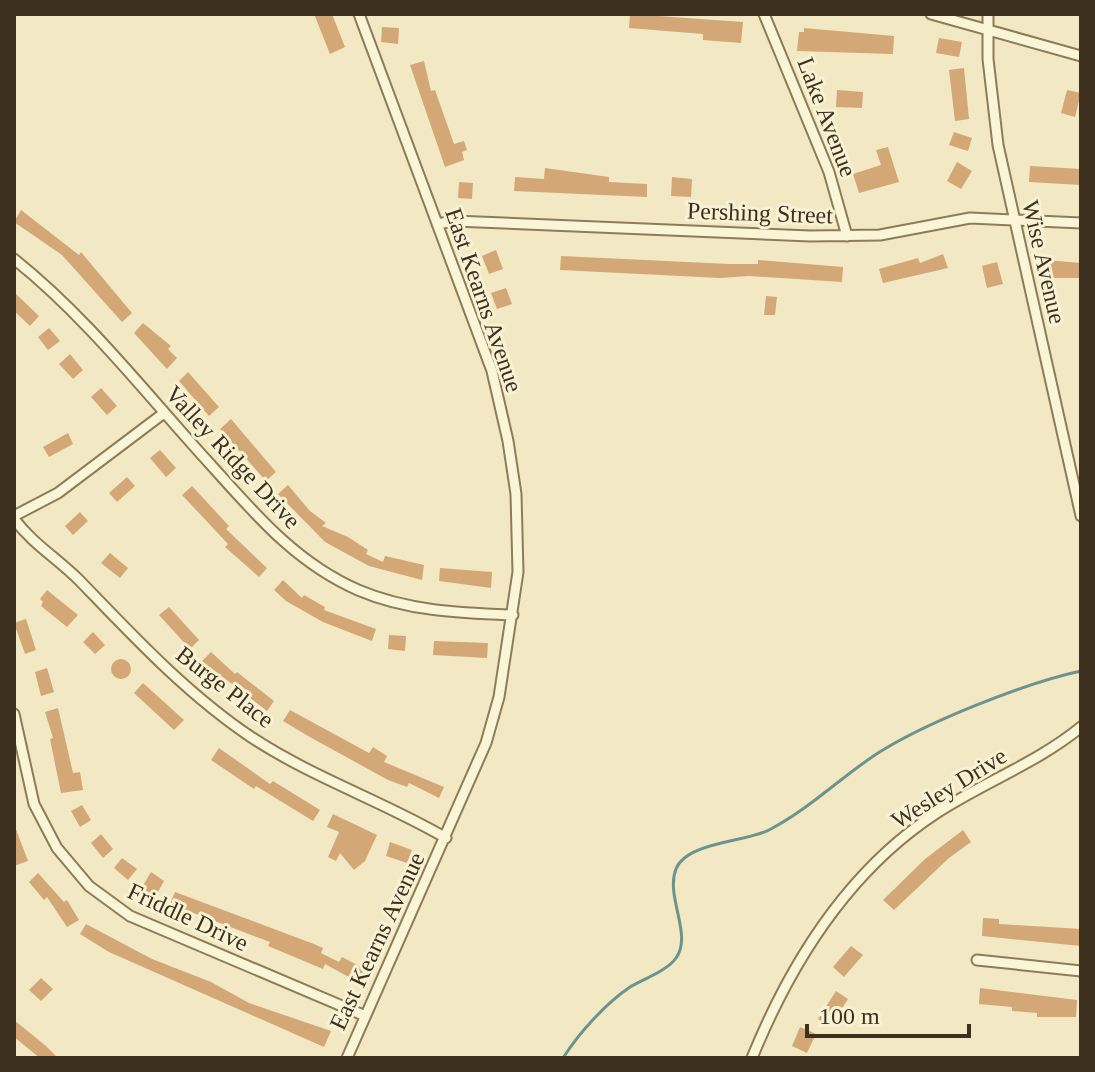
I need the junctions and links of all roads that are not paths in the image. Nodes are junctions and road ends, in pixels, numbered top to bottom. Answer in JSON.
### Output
{"nodes":[{"id":1,"x":359,"y":14,"type":"edge"},
{"id":2,"x":764,"y":14,"type":"edge"},
{"id":3,"x":931,"y":14,"type":"edge"},
{"id":4,"x":988,"y":14,"type":"edge"},
{"id":5,"x":987,"y":29,"type":"junction"},
{"id":6,"x":1081,"y":56,"type":"edge"},
{"id":7,"x":1013,"y":220,"type":"junction"},
{"id":8,"x":1081,"y":223,"type":"edge"},
{"id":9,"x":437,"y":224,"type":"junction"},
{"id":10,"x":847,"y":236,"type":"junction"},
{"id":11,"x":14,"y":259,"type":"edge"},
{"id":12,"x":164,"y":413,"type":"junction"},
{"id":13,"x":1076,"y":470,"type":"edge"},
{"id":14,"x":1081,"y":516,"type":"edge"},
{"id":15,"x":14,"y":518,"type":"edge"},
{"id":16,"x":513,"y":615,"type":"junction"},
{"id":17,"x":14,"y":714,"type":"edge"},
{"id":18,"x":1081,"y":727,"type":"edge"},
{"id":19,"x":446,"y":838,"type":"junction"},
{"id":20,"x":977,"y":960,"type":"dead end"},
{"id":21,"x":1081,"y":971,"type":"edge"},
{"id":22,"x":363,"y":1015,"type":"junction"},
{"id":23,"x":347,"y":1058,"type":"edge"},
{"id":24,"x":752,"y":1058,"type":"edge"}],
"edges":[{"from":1,"to":9,"type":"street","name":"East Kearns Avenue"},
{"from":2,"to":10,"type":"street","name":"Lake Avenue"},
{"from":3,"to":5,"type":"street"},
{"from":4,"to":5,"type":"street","name":"Wise Avenue"},
{"from":5,"to":6,"type":"street"},
{"from":5,"to":7,"type":"street","name":"Wise Avenue"},
{"from":7,"to":8,"type":"street","name":"Pershing Street"},
{"from":7,"to":10,"type":"street","name":"Pershing Street"},
{"from":7,"to":13,"type":"street","name":"Wise Avenue"},
{"from":9,"to":10,"type":"street","name":"Pershing Street"},
{"from":9,"to":16,"type":"street","name":"East Kearns Avenue"},
{"from":11,"to":12,"type":"street","name":"Valley Ridge Drive"},
{"from":12,"to":15,"type":"street"},
{"from":12,"to":16,"type":"street","name":"Valley Ridge Drive"},
{"from":13,"to":14,"type":"street","name":"Wise Avenue"},
{"from":15,"to":19,"type":"street","name":"Burge Place"},
{"from":16,"to":19,"type":"street","name":"East Kearns Avenue"},
{"from":17,"to":22,"type":"street","name":"Friddle Drive"},
{"from":18,"to":24,"type":"street","name":"Wesley Drive"},
{"from":19,"to":22,"type":"street","name":"East Kearns Avenue"},
{"from":20,"to":21,"type":"street"},
{"from":22,"to":23,"type":"street","name":"East Kearns Avenue"}]}
